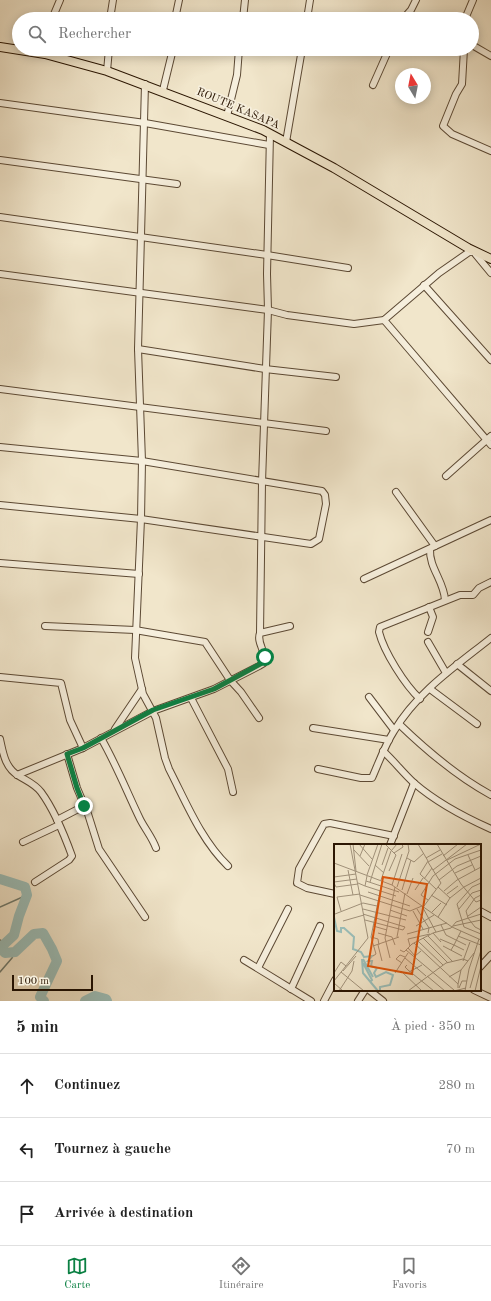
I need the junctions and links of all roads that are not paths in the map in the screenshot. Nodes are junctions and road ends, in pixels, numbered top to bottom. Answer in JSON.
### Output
{"nodes":[{"id":1,"x":60,"y":0,"type":"edge"},
{"id":2,"x":113,"y":0,"type":"edge"},
{"id":3,"x":179,"y":0,"type":"edge"},
{"id":4,"x":245,"y":0,"type":"edge"},
{"id":5,"x":310,"y":0,"type":"edge"},
{"id":6,"x":416,"y":0,"type":"edge"},
{"id":7,"x":473,"y":0,"type":"edge"},
{"id":8,"x":55,"y":12,"type":"edge"},
{"id":9,"x":111,"y":12,"type":"edge"},
{"id":10,"x":176,"y":12,"type":"edge"},
{"id":11,"x":244,"y":12,"type":"edge"},
{"id":12,"x":308,"y":12,"type":"edge"},
{"id":13,"x":409,"y":12,"type":"edge"},
{"id":14,"x":468,"y":12,"type":"edge"},
{"id":15,"x":0,"y":47,"type":"edge"},
{"id":16,"x":12,"y":48,"type":"edge"},
{"id":17,"x":479,"y":49,"type":"edge"},
{"id":18,"x":58,"y":56,"type":"edge"},
{"id":19,"x":108,"y":56,"type":"edge"},
{"id":20,"x":171,"y":56,"type":"edge"},
{"id":21,"x":239,"y":56,"type":"edge"},
{"id":22,"x":301,"y":56,"type":"edge"},
{"id":23,"x":386,"y":56,"type":"edge"},
{"id":24,"x":464,"y":56,"type":"edge"},
{"id":25,"x":491,"y":56,"type":"edge"},
{"id":26,"x":107,"y":71,"type":"junction"},
{"id":27,"x":144,"y":84,"type":"junction"},
{"id":28,"x":373,"y":85,"type":"dead end"},
{"id":29,"x":163,"y":90,"type":"junction"},
{"id":30,"x":0,"y":103,"type":"edge"},
{"id":31,"x":227,"y":116,"type":"junction"},
{"id":32,"x":145,"y":123,"type":"junction"},
{"id":33,"x":270,"y":134,"type":"junction"},
{"id":34,"x":286,"y":142,"type":"junction"},
{"id":35,"x":269,"y":145,"type":"junction"},
{"id":36,"x":491,"y":151,"type":"edge"},
{"id":37,"x":0,"y":160,"type":"edge"},
{"id":38,"x":143,"y":180,"type":"junction"},
{"id":39,"x":177,"y":184,"type":"dead end"},
{"id":40,"x":0,"y":217,"type":"edge"},
{"id":41,"x":140,"y":237,"type":"junction"},
{"id":42,"x":472,"y":250,"type":"junction"},
{"id":43,"x":267,"y":254,"type":"junction"},
{"id":44,"x":490,"y":257,"type":"edge"},
{"id":45,"x":348,"y":268,"type":"dead end"},
{"id":46,"x":491,"y":273,"type":"edge"},
{"id":47,"x":0,"y":274,"type":"edge"},
{"id":48,"x":424,"y":285,"type":"junction"},
{"id":49,"x":140,"y":294,"type":"junction"},
{"id":50,"x":268,"y":310,"type":"junction"},
{"id":51,"x":384,"y":320,"type":"junction"},
{"id":52,"x":138,"y":349,"type":"junction"},
{"id":53,"x":491,"y":360,"type":"edge"},
{"id":54,"x":265,"y":369,"type":"junction"},
{"id":55,"x":336,"y":377,"type":"dead end"},
{"id":56,"x":0,"y":389,"type":"edge"},
{"id":57,"x":140,"y":406,"type":"junction"},
{"id":58,"x":264,"y":423,"type":"junction"},
{"id":59,"x":326,"y":431,"type":"dead end"},
{"id":60,"x":490,"y":440,"type":"edge"},
{"id":61,"x":0,"y":447,"type":"edge"},
{"id":62,"x":142,"y":461,"type":"junction"},
{"id":63,"x":446,"y":476,"type":"dead end"},
{"id":64,"x":262,"y":482,"type":"junction"},
{"id":65,"x":396,"y":492,"type":"dead end"},
{"id":66,"x":0,"y":505,"type":"edge"},
{"id":67,"x":141,"y":519,"type":"junction"},
{"id":68,"x":491,"y":520,"type":"edge"},
{"id":69,"x":261,"y":536,"type":"junction"},
{"id":70,"x":433,"y":547,"type":"junction"},
{"id":71,"x":0,"y":563,"type":"edge"},
{"id":72,"x":139,"y":574,"type":"junction"},
{"id":73,"x":364,"y":580,"type":"dead end"},
{"id":74,"x":491,"y":582,"type":"edge"},
{"id":75,"x":445,"y":600,"type":"junction"},
{"id":76,"x":429,"y":607,"type":"junction"},
{"id":77,"x":45,"y":626,"type":"dead end"},
{"id":78,"x":290,"y":626,"type":"dead end"},
{"id":79,"x":135,"y":630,"type":"junction"},
{"id":80,"x":260,"y":632,"type":"junction"},
{"id":81,"x":428,"y":632,"type":"dead end"},
{"id":82,"x":491,"y":638,"type":"edge"},
{"id":83,"x":428,"y":642,"type":"dead end"},
{"id":84,"x":457,"y":664,"type":"junction"},
{"id":85,"x":446,"y":673,"type":"junction"},
{"id":86,"x":0,"y":677,"type":"edge"},
{"id":87,"x":230,"y":680,"type":"junction"},
{"id":88,"x":142,"y":689,"type":"junction"},
{"id":89,"x":430,"y":689,"type":"junction"},
{"id":90,"x":491,"y":691,"type":"edge"},
{"id":91,"x":369,"y":697,"type":"dead end"},
{"id":92,"x":191,"y":698,"type":"junction"},
{"id":93,"x":420,"y":699,"type":"junction"},
{"id":94,"x":153,"y":710,"type":"junction"},
{"id":95,"x":260,"y":718,"type":"dead end"},
{"id":96,"x":399,"y":724,"type":"junction"},
{"id":97,"x":477,"y":724,"type":"dead end"},
{"id":98,"x":313,"y":728,"type":"dead end"},
{"id":99,"x":394,"y":730,"type":"junction"},
{"id":100,"x":114,"y":731,"type":"junction"},
{"id":101,"x":101,"y":738,"type":"junction"},
{"id":102,"x":0,"y":739,"type":"edge"},
{"id":103,"x":389,"y":740,"type":"junction"},
{"id":104,"x":83,"y":748,"type":"junction"},
{"id":105,"x":383,"y":751,"type":"junction"},
{"id":106,"x":67,"y":754,"type":"junction"},
{"id":107,"x":0,"y":765,"type":"edge"},
{"id":108,"x":8,"y":766,"type":"junction"},
{"id":109,"x":318,"y":769,"type":"dead end"},
{"id":110,"x":17,"y":775,"type":"junction"},
{"id":111,"x":414,"y":783,"type":"junction"},
{"id":112,"x":233,"y":792,"type":"dead end"},
{"id":113,"x":491,"y":795,"type":"edge"},
{"id":114,"x":84,"y":806,"type":"junction"},
{"id":115,"x":58,"y":822,"type":"junction"},
{"id":116,"x":491,"y":829,"type":"edge"},
{"id":117,"x":394,"y":836,"type":"junction"},
{"id":118,"x":23,"y":842,"type":"dead end"},
{"id":119,"x":390,"y":844,"type":"edge"},
{"id":120,"x":156,"y":848,"type":"dead end"},
{"id":121,"x":228,"y":866,"type":"dead end"},
{"id":122,"x":35,"y":882,"type":"dead end"},
{"id":123,"x":334,"y":894,"type":"edge"},
{"id":124,"x":288,"y":909,"type":"dead end"},
{"id":125,"x":481,"y":912,"type":"edge"},
{"id":126,"x":145,"y":917,"type":"dead end"},
{"id":127,"x":491,"y":917,"type":"edge"},
{"id":128,"x":320,"y":926,"type":"dead end"},
{"id":129,"x":491,"y":955,"type":"edge"},
{"id":130,"x":244,"y":960,"type":"dead end"},
{"id":131,"x":481,"y":967,"type":"edge"},
{"id":132,"x":258,"y":968,"type":"junction"},
{"id":133,"x":334,"y":982,"type":"edge"},
{"id":134,"x":291,"y":989,"type":"junction"},
{"id":135,"x":364,"y":991,"type":"edge"},
{"id":136,"x":370,"y":991,"type":"edge"},
{"id":137,"x":476,"y":991,"type":"edge"},
{"id":138,"x":491,"y":998,"type":"edge"},
{"id":139,"x":311,"y":1001,"type":"edge"},
{"id":140,"x":324,"y":1001,"type":"edge"},
{"id":141,"x":358,"y":1001,"type":"edge"},
{"id":142,"x":383,"y":1001,"type":"edge"}],
"edges":[{"from":1,"to":8,"type":"street"},
{"from":2,"to":9,"type":"street"},
{"from":3,"to":10,"type":"street"},
{"from":4,"to":11,"type":"street"},
{"from":5,"to":12,"type":"street"},
{"from":6,"to":13,"type":"street"},
{"from":7,"to":14,"type":"street"},
{"from":15,"to":16,"type":"main road","name":"ROUTE KASAPA"},
{"from":17,"to":25,"type":"street"},
{"from":18,"to":26,"type":"main road","name":"ROUTE KASAPA"},
{"from":19,"to":26,"type":"street"},
{"from":20,"to":29,"type":"street"},
{"from":21,"to":31,"type":"street"},
{"from":22,"to":34,"type":"street"},
{"from":23,"to":28,"type":"street"},
{"from":24,"to":36,"type":"street"},
{"from":26,"to":27,"type":"main road","name":"ROUTE KASAPA"},
{"from":27,"to":29,"type":"main road","name":"ROUTE KASAPA"},
{"from":27,"to":32,"type":"street"},
{"from":29,"to":31,"type":"main road","name":"ROUTE KASAPA"},
{"from":30,"to":32,"type":"street"},
{"from":31,"to":33,"type":"main road","name":"ROUTE KASAPA"},
{"from":32,"to":35,"type":"street"},
{"from":32,"to":38,"type":"street"},
{"from":33,"to":34,"type":"main road","name":"ROUTE KASAPA"},
{"from":33,"to":35,"type":"street"},
{"from":34,"to":42,"type":"main road","name":"ROUTE KASAPA"},
{"from":35,"to":43,"type":"street"},
{"from":37,"to":38,"type":"street"},
{"from":38,"to":39,"type":"street"},
{"from":38,"to":41,"type":"street"},
{"from":40,"to":41,"type":"street"},
{"from":41,"to":43,"type":"street"},
{"from":41,"to":49,"type":"street"},
{"from":42,"to":44,"type":"main road","name":"ROUTE KASAPA"},
{"from":42,"to":46,"type":"street"},
{"from":42,"to":48,"type":"street"},
{"from":43,"to":45,"type":"street"},
{"from":43,"to":50,"type":"street"},
{"from":47,"to":49,"type":"street"},
{"from":48,"to":51,"type":"street"},
{"from":48,"to":53,"type":"street"},
{"from":49,"to":50,"type":"street"},
{"from":49,"to":52,"type":"street"},
{"from":50,"to":51,"type":"street"},
{"from":50,"to":54,"type":"street"},
{"from":51,"to":60,"type":"street"},
{"from":52,"to":54,"type":"street"},
{"from":52,"to":57,"type":"street"},
{"from":54,"to":55,"type":"street"},
{"from":54,"to":58,"type":"street"},
{"from":56,"to":57,"type":"street"},
{"from":57,"to":58,"type":"street"},
{"from":57,"to":62,"type":"street"},
{"from":58,"to":59,"type":"street"},
{"from":58,"to":64,"type":"street"},
{"from":60,"to":63,"type":"street"},
{"from":61,"to":62,"type":"street"},
{"from":62,"to":64,"type":"street"},
{"from":62,"to":67,"type":"street"},
{"from":64,"to":69,"type":"street"},
{"from":64,"to":69,"type":"street"},
{"from":65,"to":70,"type":"street"},
{"from":66,"to":67,"type":"street"},
{"from":67,"to":69,"type":"street"},
{"from":67,"to":72,"type":"street"},
{"from":68,"to":70,"type":"street"},
{"from":69,"to":80,"type":"street"},
{"from":70,"to":73,"type":"street"},
{"from":70,"to":75,"type":"street"},
{"from":71,"to":72,"type":"street"},
{"from":72,"to":79,"type":"street"},
{"from":74,"to":75,"type":"street"},
{"from":75,"to":76,"type":"street"},
{"from":76,"to":81,"type":"street"},
{"from":76,"to":93,"type":"street"},
{"from":77,"to":79,"type":"street"},
{"from":78,"to":80,"type":"street"},
{"from":79,"to":87,"type":"street"},
{"from":79,"to":88,"type":"street"},
{"from":80,"to":87,"type":"street"},
{"from":82,"to":84,"type":"street"},
{"from":83,"to":85,"type":"street"},
{"from":84,"to":85,"type":"street"},
{"from":84,"to":90,"type":"street"},
{"from":85,"to":89,"type":"street"},
{"from":86,"to":104,"type":"street"},
{"from":87,"to":92,"type":"street"},
{"from":87,"to":95,"type":"street"},
{"from":88,"to":94,"type":"street"},
{"from":88,"to":100,"type":"street"},
{"from":89,"to":93,"type":"street"},
{"from":89,"to":97,"type":"street"},
{"from":91,"to":99,"type":"street"},
{"from":92,"to":94,"type":"street"},
{"from":92,"to":112,"type":"street"},
{"from":93,"to":96,"type":"street"},
{"from":94,"to":100,"type":"street"},
{"from":94,"to":121,"type":"street"},
{"from":96,"to":99,"type":"street"},
{"from":96,"to":113,"type":"street"},
{"from":98,"to":103,"type":"street"},
{"from":99,"to":103,"type":"street"},
{"from":100,"to":101,"type":"street"},
{"from":101,"to":104,"type":"street"},
{"from":101,"to":120,"type":"street"},
{"from":102,"to":108,"type":"street"},
{"from":103,"to":105,"type":"street"},
{"from":104,"to":106,"type":"street"},
{"from":105,"to":109,"type":"street"},
{"from":105,"to":111,"type":"street"},
{"from":106,"to":110,"type":"street"},
{"from":106,"to":114,"type":"street"},
{"from":107,"to":108,"type":"street"},
{"from":108,"to":110,"type":"street"},
{"from":110,"to":115,"type":"street"},
{"from":111,"to":116,"type":"street"},
{"from":111,"to":117,"type":"street"},
{"from":114,"to":115,"type":"street"},
{"from":114,"to":126,"type":"street"},
{"from":115,"to":118,"type":"street"},
{"from":115,"to":122,"type":"street"},
{"from":117,"to":119,"type":"street"},
{"from":117,"to":123,"type":"street"},
{"from":124,"to":132,"type":"street"},
{"from":125,"to":127,"type":"street"},
{"from":128,"to":134,"type":"street"},
{"from":129,"to":131,"type":"street"},
{"from":130,"to":132,"type":"street"},
{"from":132,"to":134,"type":"street"},
{"from":133,"to":140,"type":"street"},
{"from":134,"to":139,"type":"street"},
{"from":135,"to":141,"type":"street"},
{"from":136,"to":142,"type":"street"},
{"from":137,"to":138,"type":"street"}]}
